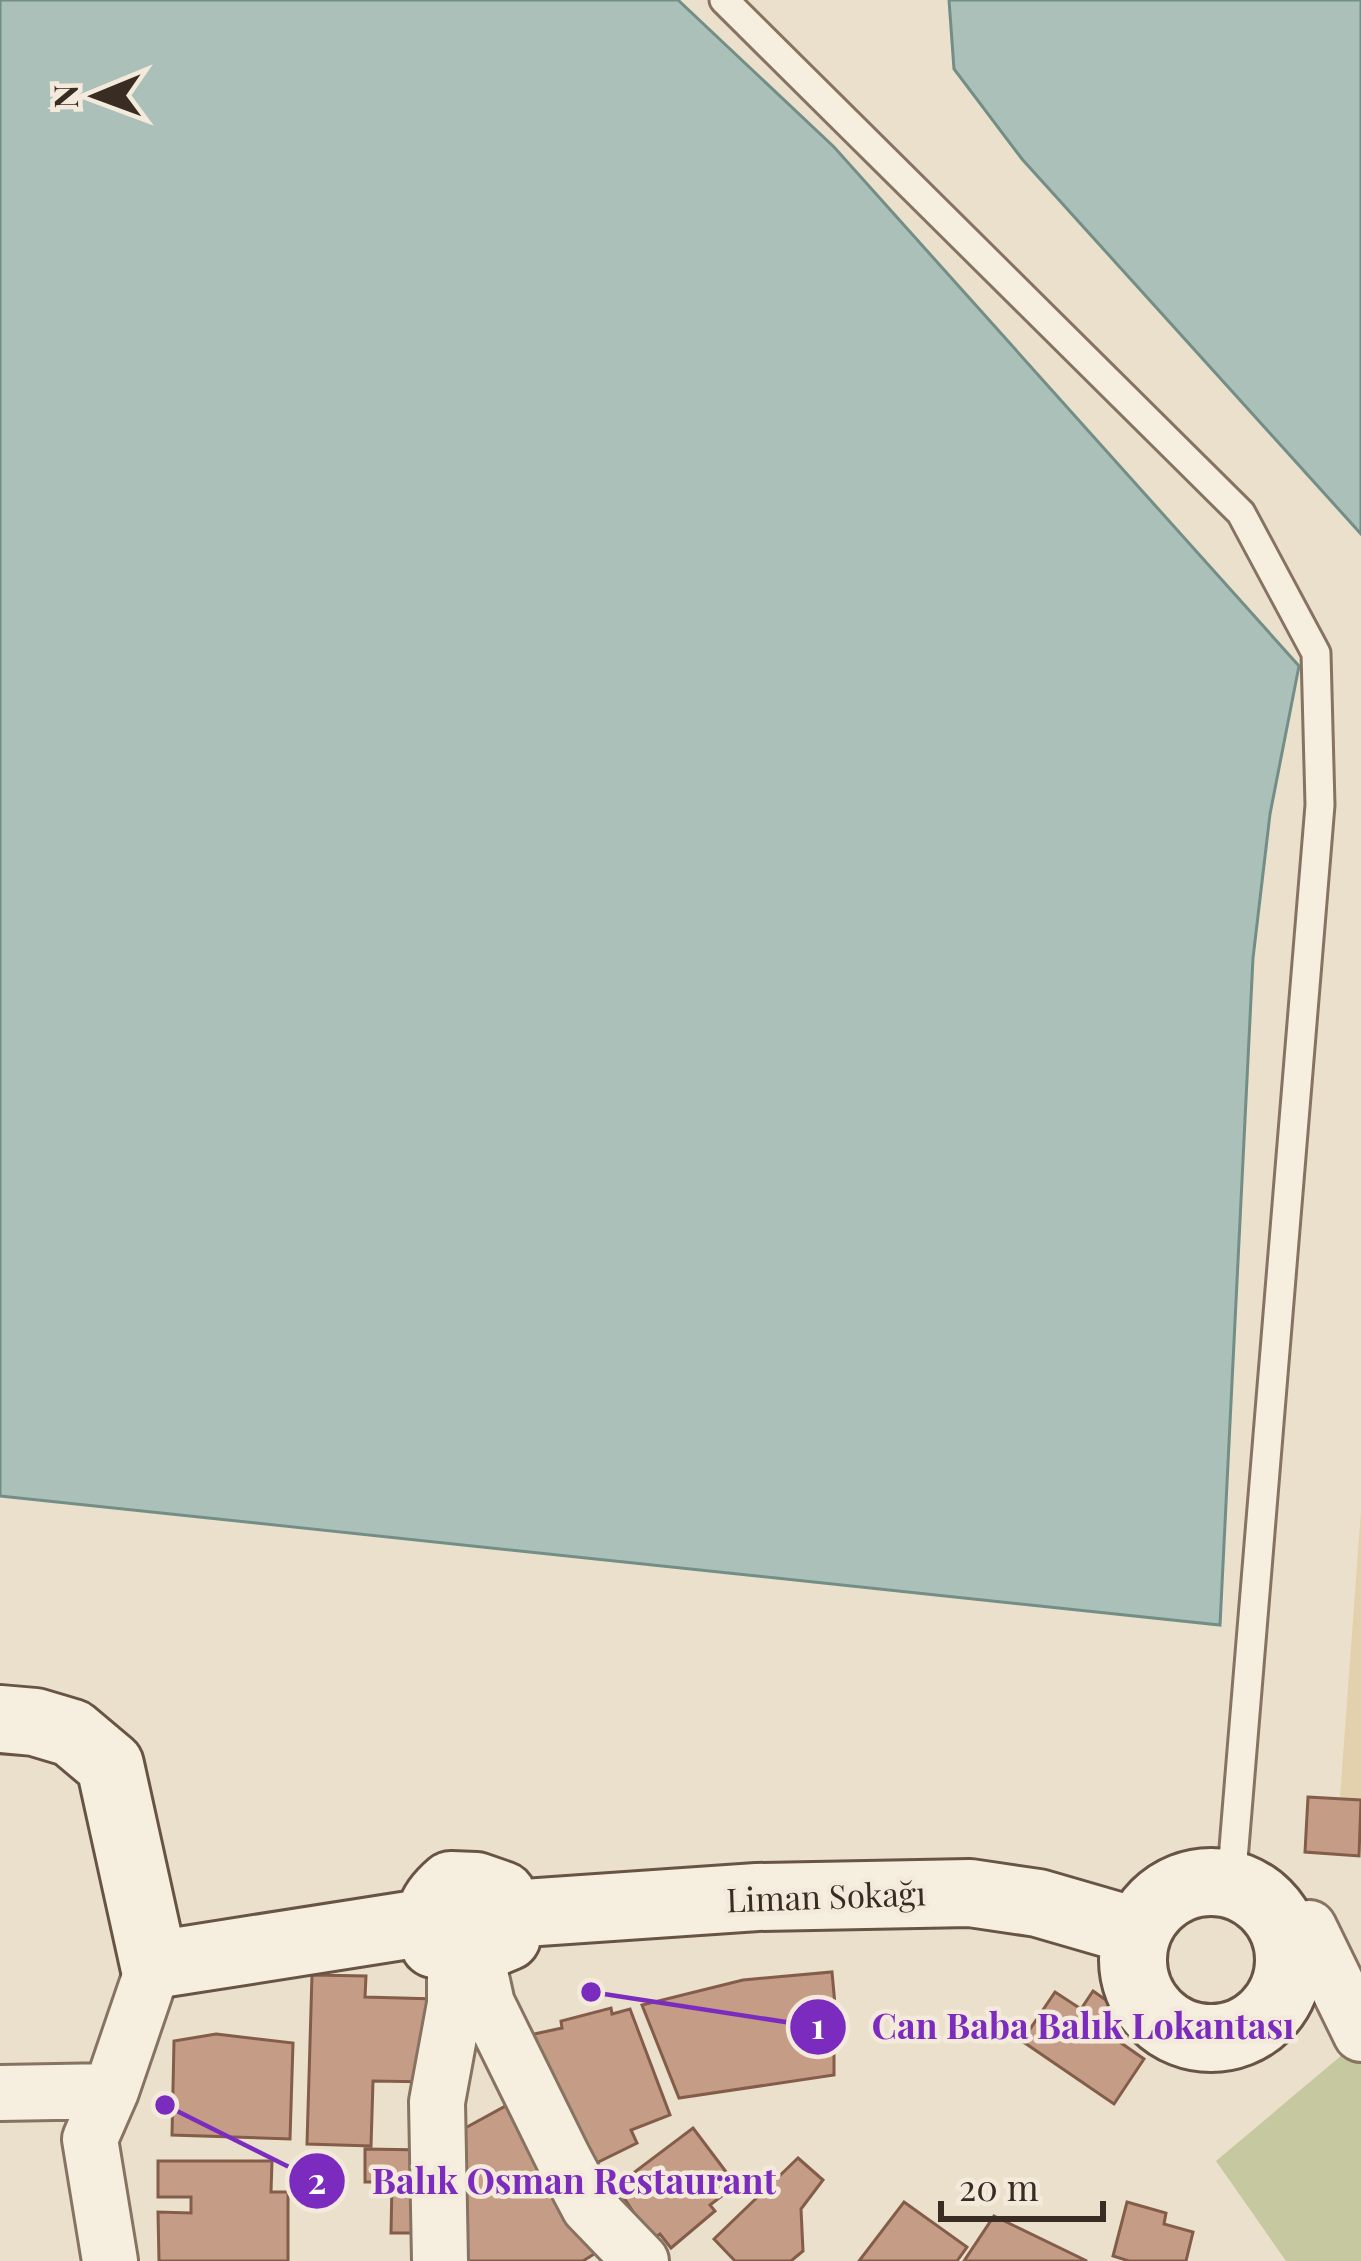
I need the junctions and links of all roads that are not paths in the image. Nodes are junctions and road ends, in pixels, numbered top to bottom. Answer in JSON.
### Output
{"nodes":[{"id":1,"x":724,"y":0,"type":"edge"},
{"id":2,"x":0,"y":1720,"type":"edge"},
{"id":3,"x":1232,"y":1884,"type":"junction"},
{"id":4,"x":1138,"y":1932,"type":"junction"},
{"id":5,"x":467,"y":1934,"type":"junction"},
{"id":6,"x":1284,"y":1935,"type":"junction"},
{"id":7,"x":154,"y":1965,"type":"junction"},
{"id":8,"x":1361,"y":2034,"type":"edge"},
{"id":9,"x":111,"y":2091,"type":"junction"},
{"id":10,"x":0,"y":2093,"type":"edge"},
{"id":11,"x":110,"y":2261,"type":"edge"},
{"id":12,"x":440,"y":2261,"type":"edge"},
{"id":13,"x":641,"y":2261,"type":"edge"}],
"edges":[{"from":1,"to":3,"type":"lane"},
{"from":2,"to":7,"type":"street"},
{"from":3,"to":4,"type":"street"},
{"from":3,"to":6,"type":"street"},
{"from":4,"to":5,"type":"street","name":"Liman Sokağı"},
{"from":4,"to":6,"type":"street"},
{"from":5,"to":7,"type":"street","name":"Liman Sokağı"},
{"from":5,"to":12,"type":"street"},
{"from":5,"to":13,"type":"street"},
{"from":6,"to":8,"type":"street"},
{"from":7,"to":9,"type":"street"},
{"from":9,"to":10,"type":"street"},
{"from":9,"to":11,"type":"street"}]}
